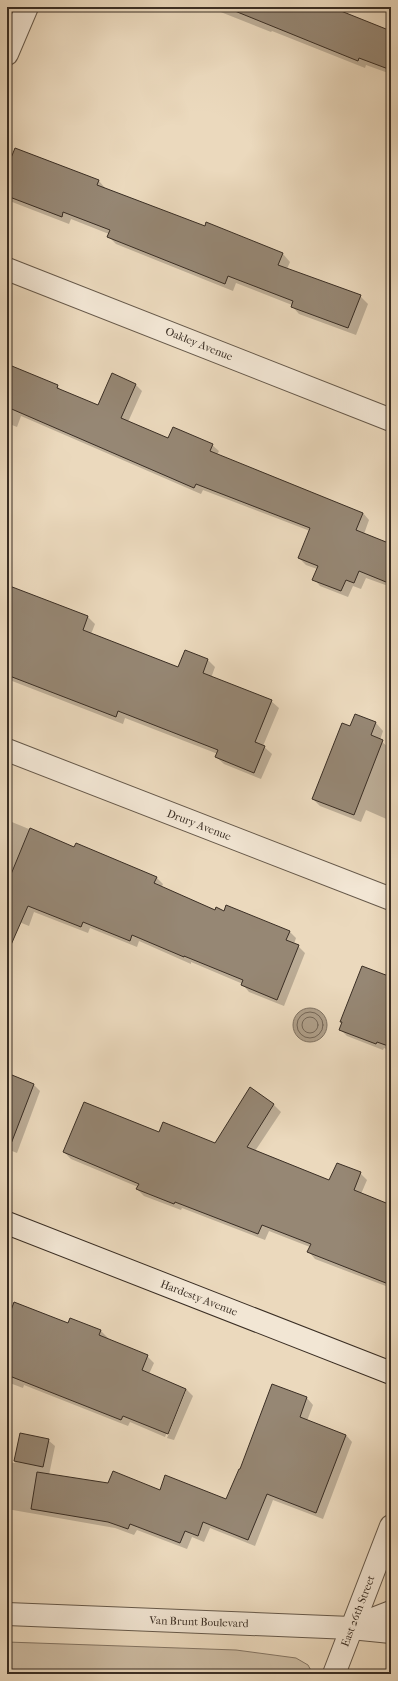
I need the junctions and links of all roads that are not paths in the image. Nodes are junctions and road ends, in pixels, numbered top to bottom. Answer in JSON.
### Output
{"nodes":[{"id":1,"x":27,"y":7,"type":"edge"},
{"id":2,"x":7,"y":54,"type":"edge"},
{"id":3,"x":7,"y":269,"type":"edge"},
{"id":4,"x":391,"y":420,"type":"edge"},
{"id":5,"x":7,"y":750,"type":"edge"},
{"id":6,"x":391,"y":899,"type":"edge"},
{"id":7,"x":7,"y":1223,"type":"edge"},
{"id":8,"x":391,"y":1373,"type":"edge"},
{"id":9,"x":391,"y":1526,"type":"edge"},
{"id":10,"x":391,"y":1612,"type":"edge"},
{"id":11,"x":7,"y":1614,"type":"edge"},
{"id":12,"x":352,"y":1628,"type":"junction"},
{"id":13,"x":391,"y":1632,"type":"edge"},
{"id":14,"x":334,"y":1674,"type":"edge"}],
"edges":[{"from":1,"to":2,"type":"street"},
{"from":3,"to":4,"type":"street","name":"Oakley Avenue"},
{"from":5,"to":6,"type":"street","name":"Drury Avenue"},
{"from":7,"to":8,"type":"street","name":"Hardesty Avenue"},
{"from":9,"to":12,"type":"street","name":"East 26th Street"},
{"from":10,"to":12,"type":"street"},
{"from":11,"to":12,"type":"street","name":"Van Brunt Boulevard"},
{"from":12,"to":13,"type":"street","name":"Van Brunt Boulevard"},
{"from":12,"to":14,"type":"street","name":"East 26th Street"}]}
